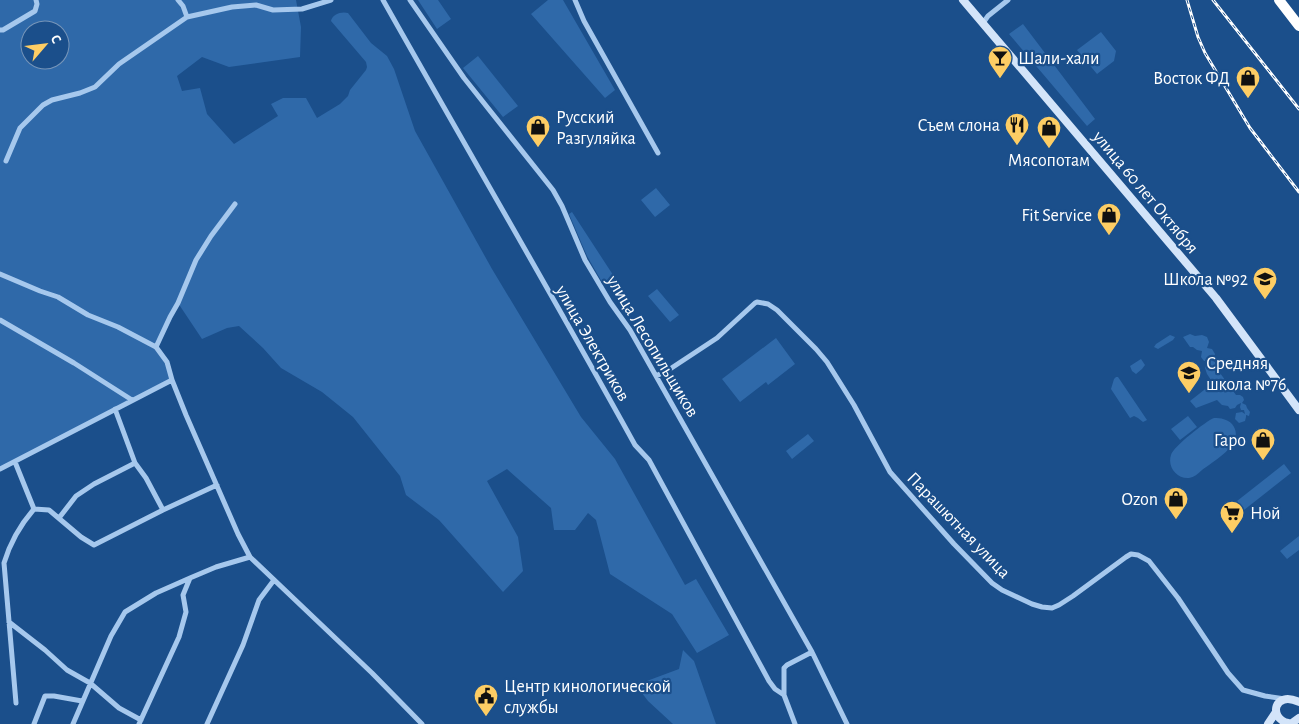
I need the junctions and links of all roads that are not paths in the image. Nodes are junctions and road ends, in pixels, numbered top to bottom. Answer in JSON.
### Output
{"nodes":[{"id":1,"x":36,"y":0,"type":"edge"},
{"id":2,"x":178,"y":0,"type":"edge"},
{"id":3,"x":331,"y":0,"type":"edge"},
{"id":4,"x":383,"y":0,"type":"edge"},
{"id":5,"x":410,"y":0,"type":"edge"},
{"id":6,"x":575,"y":0,"type":"edge"},
{"id":7,"x":964,"y":0,"type":"edge"},
{"id":8,"x":1008,"y":0,"type":"edge"},
{"id":9,"x":1279,"y":0,"type":"edge"},
{"id":10,"x":186,"y":17,"type":"junction"},
{"id":11,"x":983,"y":23,"type":"junction"},
{"id":12,"x":1299,"y":26,"type":"edge"},
{"id":13,"x":2,"y":30,"type":"edge"},
{"id":14,"x":658,"y":154,"type":"dead end"},
{"id":15,"x":6,"y":162,"type":"dead end"},
{"id":16,"x":235,"y":204,"type":"dead end"},
{"id":17,"x":0,"y":274,"type":"edge"},
{"id":18,"x":0,"y":320,"type":"edge"},
{"id":19,"x":156,"y":347,"type":"junction"},
{"id":20,"x":656,"y":376,"type":"junction"},
{"id":21,"x":172,"y":380,"type":"junction"},
{"id":22,"x":132,"y":400,"type":"junction"},
{"id":23,"x":115,"y":409,"type":"junction"},
{"id":24,"x":1299,"y":410,"type":"edge"},
{"id":25,"x":15,"y":462,"type":"junction"},
{"id":26,"x":135,"y":463,"type":"junction"},
{"id":27,"x":0,"y":469,"type":"edge"},
{"id":28,"x":217,"y":485,"type":"junction"},
{"id":29,"x":34,"y":509,"type":"junction"},
{"id":30,"x":163,"y":510,"type":"junction"},
{"id":31,"x":60,"y":518,"type":"junction"},
{"id":32,"x":250,"y":557,"type":"junction"},
{"id":33,"x":190,"y":578,"type":"junction"},
{"id":34,"x":274,"y":580,"type":"junction"},
{"id":35,"x":9,"y":622,"type":"junction"},
{"id":36,"x":812,"y":652,"type":"junction"},
{"id":37,"x":90,"y":683,"type":"junction"},
{"id":38,"x":784,"y":695,"type":"junction"},
{"id":39,"x":1265,"y":696,"type":"junction"},
{"id":40,"x":1285,"y":699,"type":"junction"},
{"id":41,"x":82,"y":701,"type":"junction"},
{"id":42,"x":16,"y":703,"type":"dead end"},
{"id":43,"x":1299,"y":703,"type":"edge"},
{"id":44,"x":1276,"y":710,"type":"junction"},
{"id":45,"x":1299,"y":718,"type":"edge"},
{"id":46,"x":140,"y":722,"type":"edge"},
{"id":47,"x":34,"y":724,"type":"edge"},
{"id":48,"x":73,"y":724,"type":"edge"},
{"id":49,"x":207,"y":724,"type":"edge"},
{"id":50,"x":422,"y":724,"type":"edge"},
{"id":51,"x":795,"y":724,"type":"edge"},
{"id":52,"x":847,"y":724,"type":"edge"},
{"id":53,"x":1268,"y":724,"type":"edge"},
{"id":54,"x":1286,"y":724,"type":"edge"}],
"edges":[{"from":1,"to":13,"type":"street"},
{"from":2,"to":10,"type":"street"},
{"from":3,"to":10,"type":"street"},
{"from":4,"to":38,"type":"street","name":"улица Электриков"},
{"from":5,"to":20,"type":"street","name":"улица Лесопильщиков"},
{"from":6,"to":14,"type":"street"},
{"from":7,"to":11,"type":"main road","name":"улица 60 лет Октября"},
{"from":8,"to":11,"type":"street"},
{"from":9,"to":12,"type":"highway"},
{"from":10,"to":15,"type":"street"},
{"from":11,"to":24,"type":"main road","name":"улица 60 лет Октября"},
{"from":16,"to":19,"type":"street"},
{"from":17,"to":19,"type":"street"},
{"from":18,"to":22,"type":"street"},
{"from":19,"to":21,"type":"street"},
{"from":20,"to":36,"type":"street","name":"улица Лесопильщиков"},
{"from":20,"to":39,"type":"street","name":"Парашютная улица"},
{"from":21,"to":22,"type":"street"},
{"from":21,"to":28,"type":"street"},
{"from":22,"to":23,"type":"street"},
{"from":23,"to":25,"type":"street"},
{"from":23,"to":26,"type":"street"},
{"from":25,"to":27,"type":"street"},
{"from":25,"to":29,"type":"street"},
{"from":26,"to":30,"type":"street"},
{"from":26,"to":31,"type":"street"},
{"from":28,"to":30,"type":"street"},
{"from":28,"to":32,"type":"street"},
{"from":29,"to":31,"type":"street"},
{"from":29,"to":35,"type":"street"},
{"from":30,"to":31,"type":"street"},
{"from":32,"to":33,"type":"street"},
{"from":32,"to":34,"type":"street"},
{"from":33,"to":37,"type":"street"},
{"from":33,"to":46,"type":"street"},
{"from":34,"to":49,"type":"street"},
{"from":34,"to":50,"type":"street"},
{"from":35,"to":37,"type":"street"},
{"from":35,"to":42,"type":"street"},
{"from":36,"to":38,"type":"street"},
{"from":36,"to":52,"type":"street","name":"улица Лесопильщиков"},
{"from":37,"to":41,"type":"street"},
{"from":37,"to":46,"type":"street"},
{"from":38,"to":51,"type":"street"},
{"from":39,"to":40,"type":"street"},
{"from":39,"to":44,"type":"street"},
{"from":40,"to":43,"type":"main road"},
{"from":40,"to":44,"type":"main road"},
{"from":41,"to":47,"type":"street"},
{"from":41,"to":48,"type":"street"},
{"from":44,"to":53,"type":"main road"},
{"from":44,"to":54,"type":"main road"},
{"from":45,"to":54,"type":"main road"}]}
